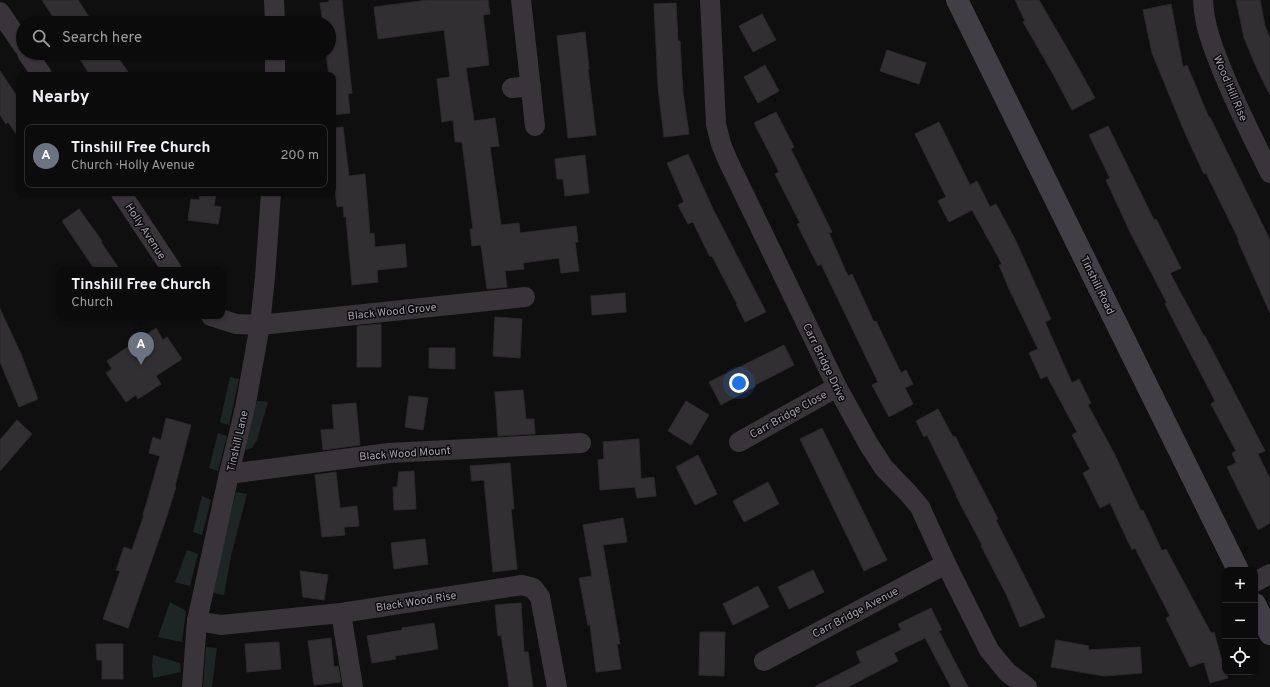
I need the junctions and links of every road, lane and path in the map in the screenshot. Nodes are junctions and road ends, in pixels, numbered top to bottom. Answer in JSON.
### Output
{"nodes":[{"id":1,"x":274,"y":0,"type":"edge"},
{"id":2,"x":521,"y":0,"type":"edge"},
{"id":3,"x":710,"y":0,"type":"edge"},
{"id":4,"x":957,"y":0,"type":"edge"},
{"id":5,"x":1203,"y":0,"type":"edge"},
{"id":6,"x":0,"y":12,"type":"edge"},
{"id":7,"x":275,"y":16,"type":"edge"},
{"id":8,"x":16,"y":36,"type":"edge"},
{"id":9,"x":32,"y":60,"type":"edge"},
{"id":10,"x":275,"y":60,"type":"edge"},
{"id":11,"x":40,"y":72,"type":"edge"},
{"id":12,"x":275,"y":72,"type":"edge"},
{"id":13,"x":535,"y":126,"type":"dead end"},
{"id":14,"x":1270,"y":173,"type":"edge"},
{"id":15,"x":123,"y":196,"type":"edge"},
{"id":16,"x":270,"y":196,"type":"edge"},
{"id":17,"x":170,"y":267,"type":"edge"},
{"id":18,"x":525,"y":297,"type":"dead end"},
{"id":19,"x":220,"y":319,"type":"edge"},
{"id":20,"x":260,"y":325,"type":"junction"},
{"id":21,"x":837,"y":387,"type":"junction"},
{"id":22,"x":739,"y":442,"type":"dead end"},
{"id":23,"x":581,"y":444,"type":"dead end"},
{"id":24,"x":229,"y":474,"type":"junction"},
{"id":25,"x":946,"y":564,"type":"junction"},
{"id":26,"x":1237,"y":567,"type":"edge"},
{"id":27,"x":1270,"y":574,"type":"edge"},
{"id":28,"x":1258,"y":580,"type":"edge"},
{"id":29,"x":1258,"y":610,"type":"edge"},
{"id":30,"x":341,"y":613,"type":"junction"},
{"id":31,"x":197,"y":621,"type":"junction"},
{"id":32,"x":1270,"y":634,"type":"edge"},
{"id":33,"x":764,"y":661,"type":"dead end"},
{"id":34,"x":192,"y":687,"type":"edge"},
{"id":35,"x":353,"y":687,"type":"edge"},
{"id":36,"x":557,"y":687,"type":"edge"},
{"id":37,"x":1027,"y":687,"type":"edge"}],
"edges":[{"from":1,"to":7,"type":"street"},
{"from":2,"to":13,"type":"street"},
{"from":3,"to":21,"type":"street","name":"Carr Bridge Drive"},
{"from":4,"to":26,"type":"street","name":"Tinshill Road"},
{"from":5,"to":14,"type":"street","name":"Wood Hill Rise"},
{"from":6,"to":8,"type":"street"},
{"from":9,"to":11,"type":"street"},
{"from":10,"to":12,"type":"street"},
{"from":15,"to":17,"type":"street","name":"Holly Avenue"},
{"from":16,"to":20,"type":"street","name":"Tinshill Lane"},
{"from":18,"to":20,"type":"street","name":"Black Wood Grove"},
{"from":19,"to":20,"type":"street"},
{"from":20,"to":24,"type":"street","name":"Tinshill Lane"},
{"from":21,"to":22,"type":"street","name":"Carr Bridge Close"},
{"from":21,"to":25,"type":"street","name":"Carr Bridge Drive"},
{"from":23,"to":24,"type":"street","name":"Black Wood Mount"},
{"from":24,"to":31,"type":"street","name":"Tinshill Lane"},
{"from":25,"to":33,"type":"street","name":"Carr Bridge Avenue"},
{"from":25,"to":37,"type":"street","name":"Carr Bridge Drive"},
{"from":27,"to":28,"type":"street"},
{"from":29,"to":32,"type":"street"},
{"from":30,"to":31,"type":"street","name":"Black Wood Rise"},
{"from":30,"to":35,"type":"street"},
{"from":30,"to":36,"type":"street","name":"Black Wood Rise"},
{"from":31,"to":34,"type":"street","name":"Tinshill Lane"}]}
